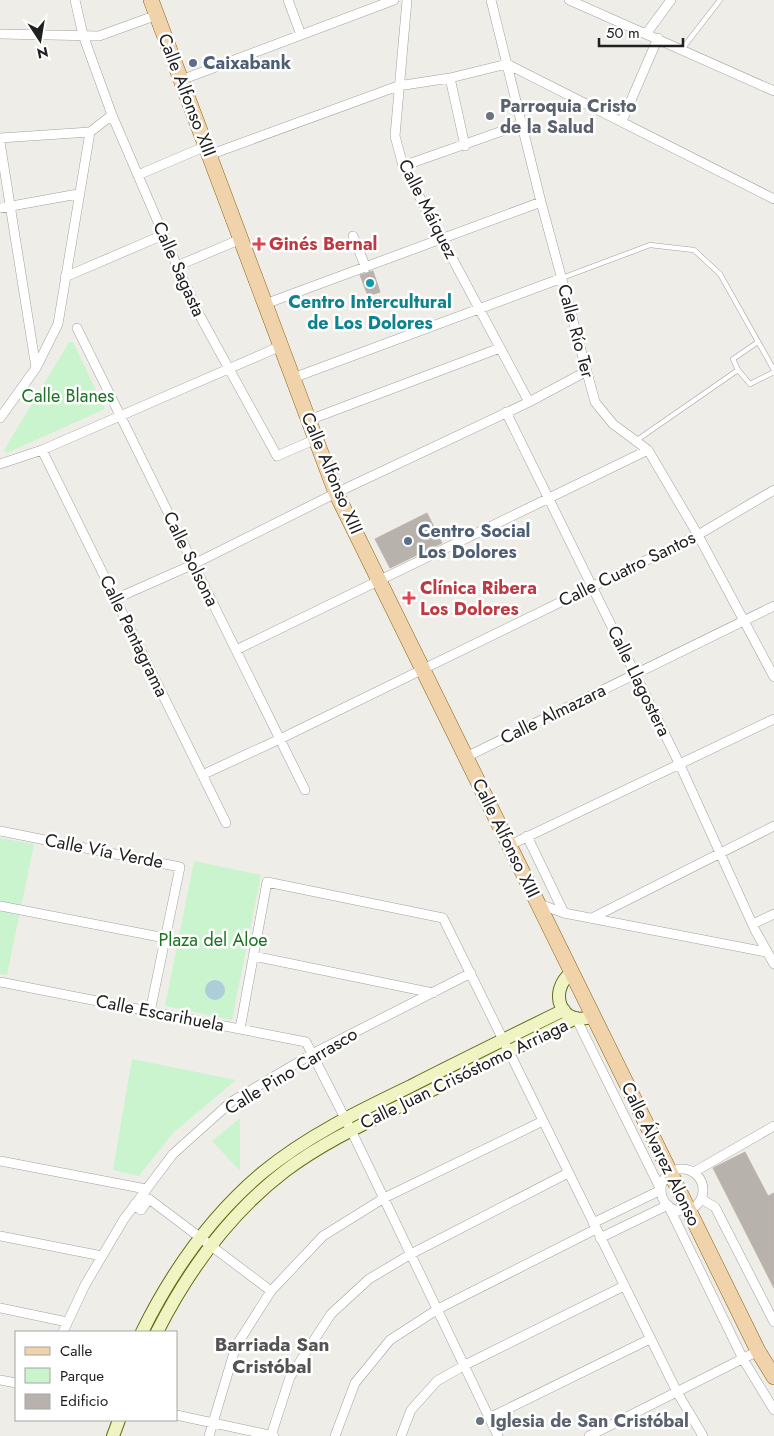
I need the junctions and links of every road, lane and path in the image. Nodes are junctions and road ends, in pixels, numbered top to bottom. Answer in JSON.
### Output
{"nodes":[{"id":1,"x":74,"y":0,"type":"edge"},
{"id":2,"x":151,"y":0,"type":"edge"},
{"id":3,"x":288,"y":0,"type":"edge"},
{"id":4,"x":394,"y":0,"type":"edge"},
{"id":5,"x":407,"y":0,"type":"edge"},
{"id":6,"x":491,"y":0,"type":"edge"},
{"id":7,"x":568,"y":0,"type":"edge"},
{"id":8,"x":671,"y":0,"type":"edge"},
{"id":9,"x":720,"y":0,"type":"edge"},
{"id":10,"x":157,"y":15,"type":"junction"},
{"id":11,"x":0,"y":34,"type":"edge"},
{"id":12,"x":646,"y":34,"type":"junction"},
{"id":13,"x":84,"y":35,"type":"junction"},
{"id":14,"x":301,"y":35,"type":"junction"},
{"id":15,"x":658,"y":38,"type":"junction"},
{"id":16,"x":682,"y":49,"type":"junction"},
{"id":17,"x":506,"y":64,"type":"junction"},
{"id":18,"x":450,"y":78,"type":"junction"},
{"id":19,"x":181,"y":80,"type":"junction"},
{"id":20,"x":398,"y":86,"type":"junction"},
{"id":21,"x":774,"y":91,"type":"edge"},
{"id":22,"x":112,"y":115,"type":"junction"},
{"id":23,"x":622,"y":121,"type":"junction"},
{"id":24,"x":522,"y":124,"type":"junction"},
{"id":25,"x":90,"y":132,"type":"junction"},
{"id":26,"x":0,"y":140,"type":"edge"},
{"id":27,"x":465,"y":146,"type":"junction"},
{"id":28,"x":208,"y":150,"type":"junction"},
{"id":29,"x":402,"y":166,"type":"junction"},
{"id":30,"x":138,"y":175,"type":"junction"},
{"id":31,"x":78,"y":194,"type":"junction"},
{"id":32,"x":774,"y":199,"type":"edge"},
{"id":33,"x":541,"y":202,"type":"junction"},
{"id":34,"x":10,"y":206,"type":"junction"},
{"id":35,"x":0,"y":208,"type":"edge"},
{"id":36,"x":163,"y":234,"type":"junction"},
{"id":37,"x":354,"y":236,"type":"dead end"},
{"id":38,"x":241,"y":239,"type":"junction"},
{"id":39,"x":442,"y":240,"type":"junction"},
{"id":40,"x":177,"y":266,"type":"junction"},
{"id":41,"x":366,"y":268,"type":"junction"},
{"id":42,"x":65,"y":277,"type":"junction"},
{"id":43,"x":562,"y":278,"type":"junction"},
{"id":44,"x":265,"y":304,"type":"junction"},
{"id":45,"x":480,"y":309,"type":"junction"},
{"id":46,"x":77,"y":328,"type":"dead end"},
{"id":47,"x":758,"y":342,"type":"junction"},
{"id":48,"x":281,"y":346,"type":"junction"},
{"id":49,"x":500,"y":348,"type":"junction"},
{"id":50,"x":36,"y":368,"type":"junction"},
{"id":51,"x":228,"y":369,"type":"junction"},
{"id":52,"x":738,"y":370,"type":"junction"},
{"id":53,"x":587,"y":371,"type":"junction"},
{"id":54,"x":774,"y":371,"type":"edge"},
{"id":55,"x":293,"y":378,"type":"junction"},
{"id":56,"x":529,"y":402,"type":"junction"},
{"id":57,"x":506,"y":412,"type":"junction"},
{"id":58,"x":121,"y":416,"type":"junction"},
{"id":59,"x":0,"y":418,"type":"edge"},
{"id":60,"x":309,"y":420,"type":"junction"},
{"id":61,"x":316,"y":439,"type":"junction"},
{"id":62,"x":637,"y":440,"type":"junction"},
{"id":63,"x":42,"y":450,"type":"junction"},
{"id":64,"x":648,"y":450,"type":"junction"},
{"id":65,"x":0,"y":464,"type":"edge"},
{"id":66,"x":774,"y":490,"type":"edge"},
{"id":67,"x":336,"y":493,"type":"junction"},
{"id":68,"x":549,"y":498,"type":"junction"},
{"id":69,"x":698,"y":535,"type":"junction"},
{"id":70,"x":194,"y":564,"type":"junction"},
{"id":71,"x":380,"y":581,"type":"junction"},
{"id":72,"x":591,"y":586,"type":"junction"},
{"id":73,"x":115,"y":599,"type":"junction"},
{"id":74,"x":774,"y":606,"type":"edge"},
{"id":75,"x":744,"y":622,"type":"junction"},
{"id":76,"x":236,"y":650,"type":"junction"},
{"id":77,"x":423,"y":668,"type":"junction"},
{"id":78,"x":635,"y":674,"type":"junction"},
{"id":79,"x":774,"y":677,"type":"edge"},
{"id":80,"x":774,"y":719,"type":"edge"},
{"id":81,"x":280,"y":738,"type":"junction"},
{"id":82,"x":466,"y":757,"type":"junction"},
{"id":83,"x":680,"y":765,"type":"junction"},
{"id":84,"x":202,"y":774,"type":"junction"},
{"id":85,"x":305,"y":790,"type":"dead end"},
{"id":86,"x":226,"y":823,"type":"dead end"},
{"id":87,"x":774,"y":826,"type":"edge"},
{"id":88,"x":0,"y":830,"type":"edge"},
{"id":89,"x":527,"y":836,"type":"junction"},
{"id":90,"x":510,"y":845,"type":"junction"},
{"id":91,"x":722,"y":853,"type":"junction"},
{"id":92,"x":539,"y":904,"type":"junction"},
{"id":93,"x":0,"y":906,"type":"edge"},
{"id":94,"x":564,"y":913,"type":"junction"},
{"id":95,"x":774,"y":914,"type":"edge"},
{"id":96,"x":594,"y":917,"type":"junction"},
{"id":97,"x":753,"y":924,"type":"junction"},
{"id":98,"x":551,"y":929,"type":"joint"},
{"id":99,"x":165,"y":938,"type":"junction"},
{"id":100,"x":766,"y":952,"type":"junction"},
{"id":101,"x":254,"y":956,"type":"junction"},
{"id":102,"x":774,"y":964,"type":"edge"},
{"id":103,"x":572,"y":972,"type":"junction"},
{"id":104,"x":471,"y":974,"type":"junction"},
{"id":105,"x":0,"y":982,"type":"edge"},
{"id":106,"x":433,"y":993,"type":"junction"},
{"id":107,"x":564,"y":1010,"type":"junction"},
{"id":108,"x":150,"y":1012,"type":"junction"},
{"id":109,"x":594,"y":1016,"type":"junction"},
{"id":110,"x":576,"y":1018,"type":"junction"},
{"id":111,"x":240,"y":1029,"type":"junction"},
{"id":112,"x":507,"y":1045,"type":"junction"},
{"id":113,"x":312,"y":1054,"type":"junction"},
{"id":114,"x":345,"y":1118,"type":"junction"},
{"id":115,"x":543,"y":1121,"type":"junction"},
{"id":116,"x":774,"y":1126,"type":"edge"},
{"id":117,"x":351,"y":1130,"type":"junction"},
{"id":118,"x":0,"y":1161,"type":"edge"},
{"id":119,"x":694,"y":1172,"type":"junction"},
{"id":120,"x":568,"y":1173,"type":"junction"},
{"id":121,"x":670,"y":1173,"type":"junction"},
{"id":122,"x":146,"y":1189,"type":"junction"},
{"id":123,"x":661,"y":1190,"type":"junction"},
{"id":124,"x":384,"y":1198,"type":"junction"},
{"id":125,"x":701,"y":1199,"type":"junction"},
{"id":126,"x":134,"y":1205,"type":"junction"},
{"id":127,"x":668,"y":1205,"type":"junction"},
{"id":128,"x":688,"y":1210,"type":"junction"},
{"id":129,"x":596,"y":1230,"type":"junction"},
{"id":130,"x":0,"y":1236,"type":"edge"},
{"id":131,"x":201,"y":1238,"type":"junction"},
{"id":132,"x":211,"y":1246,"type":"junction"},
{"id":133,"x":411,"y":1254,"type":"junction"},
{"id":134,"x":102,"y":1256,"type":"junction"},
{"id":135,"x":624,"y":1286,"type":"junction"},
{"id":136,"x":270,"y":1291,"type":"junction"},
{"id":137,"x":0,"y":1308,"type":"edge"},
{"id":138,"x":438,"y":1308,"type":"junction"},
{"id":139,"x":68,"y":1322,"type":"junction"},
{"id":140,"x":774,"y":1322,"type":"edge"},
{"id":141,"x":63,"y":1331,"type":"edge"},
{"id":142,"x":143,"y":1331,"type":"edge"},
{"id":143,"x":158,"y":1331,"type":"edge"},
{"id":144,"x":650,"y":1339,"type":"junction"},
{"id":145,"x":758,"y":1351,"type":"junction"},
{"id":146,"x":743,"y":1359,"type":"junction"},
{"id":147,"x":465,"y":1365,"type":"junction"},
{"id":148,"x":774,"y":1377,"type":"edge"},
{"id":149,"x":0,"y":1380,"type":"edge"},
{"id":150,"x":15,"y":1384,"type":"edge"},
{"id":151,"x":677,"y":1392,"type":"junction"},
{"id":152,"x":774,"y":1410,"type":"edge"},
{"id":153,"x":178,"y":1415,"type":"edge"},
{"id":154,"x":489,"y":1418,"type":"junction"},
{"id":155,"x":119,"y":1421,"type":"edge"},
{"id":156,"x":211,"y":1423,"type":"junction"},
{"id":157,"x":113,"y":1436,"type":"edge"},
{"id":158,"x":209,"y":1436,"type":"edge"},
{"id":159,"x":272,"y":1436,"type":"edge"},
{"id":160,"x":336,"y":1436,"type":"edge"},
{"id":161,"x":401,"y":1436,"type":"edge"},
{"id":162,"x":498,"y":1436,"type":"edge"},
{"id":163,"x":589,"y":1436,"type":"edge"},
{"id":164,"x":703,"y":1436,"type":"edge"}],
"edges":[{"from":1,"to":13,"type":"street","name":"Calle Sagasta"},
{"from":2,"to":10,"type":"main road","name":"Calle Alfonso XIII"},
{"from":3,"to":14,"type":"street"},
{"from":4,"to":14,"type":"street"},
{"from":5,"to":20,"type":"street","name":"Calle Máiquez"},
{"from":6,"to":17,"type":"street","name":"Calle Río Ter"},
{"from":7,"to":12,"type":"street"},
{"from":8,"to":12,"type":"street"},
{"from":9,"to":16,"type":"lane"},
{"from":10,"to":13,"type":"street"},
{"from":10,"to":19,"type":"main road","name":"Calle Alfonso XIII"},
{"from":11,"to":13,"type":"street"},
{"from":12,"to":15,"type":"street"},
{"from":13,"to":22,"type":"street","name":"Calle Sagasta"},
{"from":14,"to":19,"type":"street"},
{"from":15,"to":16,"type":"street"},
{"from":15,"to":23,"type":"street"},
{"from":16,"to":21,"type":"street"},
{"from":17,"to":18,"type":"street"},
{"from":17,"to":23,"type":"street"},
{"from":17,"to":24,"type":"street","name":"Calle Río Ter"},
{"from":18,"to":20,"type":"street"},
{"from":18,"to":27,"type":"street"},
{"from":19,"to":28,"type":"main road","name":"Calle Alfonso XIII"},
{"from":20,"to":28,"type":"street"},
{"from":20,"to":29,"type":"street","name":"Calle Máiquez"},
{"from":22,"to":25,"type":"street"},
{"from":22,"to":30,"type":"street","name":"Calle Sagasta"},
{"from":23,"to":32,"type":"street"},
{"from":24,"to":27,"type":"street"},
{"from":24,"to":33,"type":"street","name":"Calle Río Ter"},
{"from":25,"to":26,"type":"street"},
{"from":25,"to":31,"type":"street"},
{"from":26,"to":34,"type":"street"},
{"from":27,"to":29,"type":"street"},
{"from":28,"to":30,"type":"street"},
{"from":28,"to":38,"type":"main road","name":"Calle Alfonso XIII"},
{"from":29,"to":39,"type":"street","name":"Calle Máiquez"},
{"from":30,"to":36,"type":"street","name":"Calle Sagasta"},
{"from":31,"to":34,"type":"street"},
{"from":31,"to":42,"type":"street"},
{"from":33,"to":39,"type":"street"},
{"from":33,"to":43,"type":"street","name":"Calle Río Ter"},
{"from":34,"to":35,"type":"street"},
{"from":34,"to":50,"type":"street"},
{"from":36,"to":40,"type":"street","name":"Calle Sagasta"},
{"from":36,"to":42,"type":"street"},
{"from":37,"to":41,"type":"street"},
{"from":38,"to":40,"type":"street"},
{"from":38,"to":44,"type":"main road","name":"Calle Alfonso XIII"},
{"from":39,"to":41,"type":"street"},
{"from":39,"to":45,"type":"street","name":"Calle Máiquez"},
{"from":40,"to":51,"type":"street","name":"Calle Sagasta"},
{"from":41,"to":44,"type":"street"},
{"from":42,"to":50,"type":"street"},
{"from":43,"to":45,"type":"street"},
{"from":43,"to":47,"type":"lane"},
{"from":43,"to":53,"type":"street","name":"Calle Río Ter"},
{"from":44,"to":48,"type":"main road","name":"Calle Alfonso XIII"},
{"from":45,"to":49,"type":"street","name":"Calle Máiquez"},
{"from":45,"to":55,"type":"street"},
{"from":46,"to":58,"type":"street","name":"Calle Solsona"},
{"from":47,"to":52,"type":"lane"},
{"from":47,"to":54,"type":"lane"},
{"from":48,"to":51,"type":"street"},
{"from":48,"to":55,"type":"main road","name":"Calle Alfonso XIII"},
{"from":49,"to":56,"type":"street","name":"Calle Máiquez"},
{"from":49,"to":60,"type":"street"},
{"from":50,"to":59,"type":"street"},
{"from":51,"to":58,"type":"street"},
{"from":51,"to":61,"type":"street","name":"Calle Sagasta"},
{"from":52,"to":54,"type":"lane"},
{"from":52,"to":62,"type":"lane"},
{"from":53,"to":56,"type":"street"},
{"from":53,"to":62,"type":"street","name":"Calle Río Ter"},
{"from":55,"to":60,"type":"main road","name":"Calle Alfonso XIII"},
{"from":56,"to":57,"type":"street"},
{"from":57,"to":67,"type":"street"},
{"from":57,"to":68,"type":"street","name":"Calle Llagostera"},
{"from":58,"to":63,"type":"street"},
{"from":58,"to":70,"type":"street","name":"Calle Solsona"},
{"from":60,"to":61,"type":"main road","name":"Calle Alfonso XIII"},
{"from":61,"to":67,"type":"main road","name":"Calle Alfonso XIII"},
{"from":62,"to":64,"type":"street","name":"Calle Río Ter"},
{"from":63,"to":65,"type":"street"},
{"from":63,"to":73,"type":"street","name":"Calle Pentagrama"},
{"from":64,"to":68,"type":"street"},
{"from":64,"to":69,"type":"street","name":"Calle Río Ter"},
{"from":66,"to":69,"type":"street","name":"Calle Cuatro Santos"},
{"from":67,"to":70,"type":"street"},
{"from":67,"to":71,"type":"main road","name":"Calle Alfonso XIII"},
{"from":68,"to":71,"type":"street"},
{"from":68,"to":72,"type":"street","name":"Calle Llagostera"},
{"from":69,"to":72,"type":"street","name":"Calle Cuatro Santos"},
{"from":69,"to":75,"type":"street","name":"Calle Río Ter"},
{"from":70,"to":73,"type":"street"},
{"from":70,"to":76,"type":"street","name":"Calle Solsona"},
{"from":71,"to":76,"type":"street"},
{"from":71,"to":77,"type":"main road","name":"Calle Alfonso XIII"},
{"from":72,"to":77,"type":"street","name":"Calle Cuatro Santos"},
{"from":72,"to":78,"type":"street","name":"Calle Llagostera"},
{"from":73,"to":84,"type":"street","name":"Calle Pentagrama"},
{"from":74,"to":75,"type":"street","name":"Calle Almazara"},
{"from":75,"to":78,"type":"street","name":"Calle Almazara"},
{"from":75,"to":79,"type":"street","name":"Calle Río Ter"},
{"from":76,"to":81,"type":"street","name":"Calle Solsona"},
{"from":77,"to":81,"type":"street","name":"Calle Cuatro Santos"},
{"from":77,"to":82,"type":"main road","name":"Calle Alfonso XIII"},
{"from":78,"to":82,"type":"street","name":"Calle Almazara"},
{"from":78,"to":83,"type":"street","name":"Calle Llagostera"},
{"from":80,"to":83,"type":"street"},
{"from":81,"to":84,"type":"street","name":"Calle Cuatro Santos"},
{"from":81,"to":85,"type":"street","name":"Calle Solsona"},
{"from":82,"to":90,"type":"main road","name":"Calle Alfonso XIII"},
{"from":83,"to":89,"type":"street"},
{"from":83,"to":91,"type":"street","name":"Calle Llagostera"},
{"from":84,"to":86,"type":"street","name":"Calle Pentagrama"},
{"from":87,"to":91,"type":"street"},
{"from":88,"to":99,"type":"street","name":"Calle Vía Verde"},
{"from":89,"to":90,"type":"street"},
{"from":89,"to":94,"type":"street"},
{"from":90,"to":92,"type":"main road","name":"Calle Alfonso XIII"},
{"from":91,"to":96,"type":"street"},
{"from":91,"to":97,"type":"street","name":"Calle Llagostera"},
{"from":92,"to":94,"type":"street"},
{"from":92,"to":98,"type":"main road","name":"Calle Alfonso XIII"},
{"from":93,"to":99,"type":"street"},
{"from":94,"to":96,"type":"street"},
{"from":95,"to":97,"type":"street"},
{"from":96,"to":100,"type":"street"},
{"from":97,"to":100,"type":"street","name":"Calle Llagostera"},
{"from":98,"to":103,"type":"main road","name":"Calle Álvarez Alonso"},
{"from":99,"to":108,"type":"street","name":"Calle Vía Verde"},
{"from":100,"to":102,"type":"street","name":"Calle Llagostera"},
{"from":101,"to":104,"type":"street"},
{"from":101,"to":106,"type":"street"},
{"from":101,"to":111,"type":"street"},
{"from":103,"to":107,"type":"street"},
{"from":103,"to":109,"type":"main road","name":"Calle Álvarez Alonso"},
{"from":104,"to":106,"type":"street","name":"Calle Pino Carrasco"},
{"from":104,"to":112,"type":"street"},
{"from":105,"to":108,"type":"street","name":"Calle Escarihuela"},
{"from":106,"to":113,"type":"street","name":"Calle Pino Carrasco"},
{"from":107,"to":110,"type":"street"},
{"from":107,"to":112,"type":"street","name":"Calle Juan Crisóstomo Arriaga"},
{"from":108,"to":111,"type":"street","name":"Calle Escarihuela"},
{"from":109,"to":110,"type":"street"},
{"from":109,"to":121,"type":"main road","name":"Calle Álvarez Alonso"},
{"from":110,"to":112,"type":"street","name":"Calle Juan Crisóstomo Arriaga"},
{"from":110,"to":123,"type":"street","name":"Calle Álvarez Alonso"},
{"from":111,"to":113,"type":"street","name":"Calle Escarihuela"},
{"from":112,"to":114,"type":"street","name":"Calle Juan Crisóstomo Arriaga"},
{"from":112,"to":115,"type":"street"},
{"from":112,"to":117,"type":"street","name":"Calle Juan Crisóstomo Arriaga"},
{"from":113,"to":114,"type":"street"},
{"from":113,"to":122,"type":"street","name":"Calle Pino Carrasco"},
{"from":114,"to":117,"type":"street"},
{"from":114,"to":131,"type":"street","name":"Calle Juan Crisóstomo Arriaga"},
{"from":115,"to":120,"type":"street"},
{"from":115,"to":124,"type":"street"},
{"from":116,"to":119,"type":"street"},
{"from":117,"to":124,"type":"street"},
{"from":117,"to":132,"type":"street","name":"Calle Juan Crisóstomo Arriaga"},
{"from":118,"to":122,"type":"street"},
{"from":119,"to":121,"type":"street"},
{"from":119,"to":125,"type":"street"},
{"from":120,"to":129,"type":"street"},
{"from":120,"to":133,"type":"street"},
{"from":121,"to":123,"type":"street"},
{"from":121,"to":128,"type":"main road","name":"Calle Álvarez Alonso"},
{"from":122,"to":126,"type":"street","name":"Calle Pino Carrasco"},
{"from":123,"to":127,"type":"street","name":"Calle Álvarez Alonso"},
{"from":123,"to":129,"type":"street"},
{"from":124,"to":133,"type":"street"},
{"from":124,"to":136,"type":"street"},
{"from":125,"to":128,"type":"street"},
{"from":125,"to":140,"type":"street","name":"Calle Álvarez Alonso"},
{"from":126,"to":131,"type":"street"},
{"from":126,"to":134,"type":"street","name":"Calle Pino Carrasco"},
{"from":127,"to":128,"type":"street"},
{"from":127,"to":129,"type":"street"},
{"from":127,"to":146,"type":"street","name":"Calle Álvarez Alonso"},
{"from":128,"to":145,"type":"main road","name":"Calle Álvarez Alonso"},
{"from":129,"to":135,"type":"street"},
{"from":129,"to":138,"type":"street"},
{"from":130,"to":134,"type":"street"},
{"from":131,"to":132,"type":"street"},
{"from":131,"to":142,"type":"street","name":"Calle Juan Crisóstomo Arriaga"},
{"from":132,"to":136,"type":"street"},
{"from":132,"to":143,"type":"street","name":"Calle Juan Crisóstomo Arriaga"},
{"from":133,"to":138,"type":"street"},
{"from":133,"to":159,"type":"street"},
{"from":134,"to":139,"type":"street","name":"Calle Pino Carrasco"},
{"from":135,"to":144,"type":"street"},
{"from":135,"to":147,"type":"street"},
{"from":136,"to":156,"type":"street"},
{"from":137,"to":139,"type":"street"},
{"from":138,"to":147,"type":"street"},
{"from":138,"to":160,"type":"street"},
{"from":139,"to":141,"type":"street","name":"Calle Pino Carrasco"},
{"from":144,"to":151,"type":"street"},
{"from":144,"to":154,"type":"street"},
{"from":145,"to":146,"type":"street"},
{"from":145,"to":148,"type":"main road","name":"Calle Álvarez Alonso"},
{"from":146,"to":151,"type":"street"},
{"from":146,"to":152,"type":"street","name":"Calle Álvarez Alonso"},
{"from":147,"to":154,"type":"street"},
{"from":147,"to":161,"type":"street"},
{"from":149,"to":150,"type":"street"},
{"from":151,"to":163,"type":"street"},
{"from":151,"to":164,"type":"street"},
{"from":153,"to":156,"type":"street"},
{"from":154,"to":162,"type":"street"},
{"from":155,"to":157,"type":"street"},
{"from":156,"to":158,"type":"street"},
{"from":156,"to":159,"type":"street"}]}
